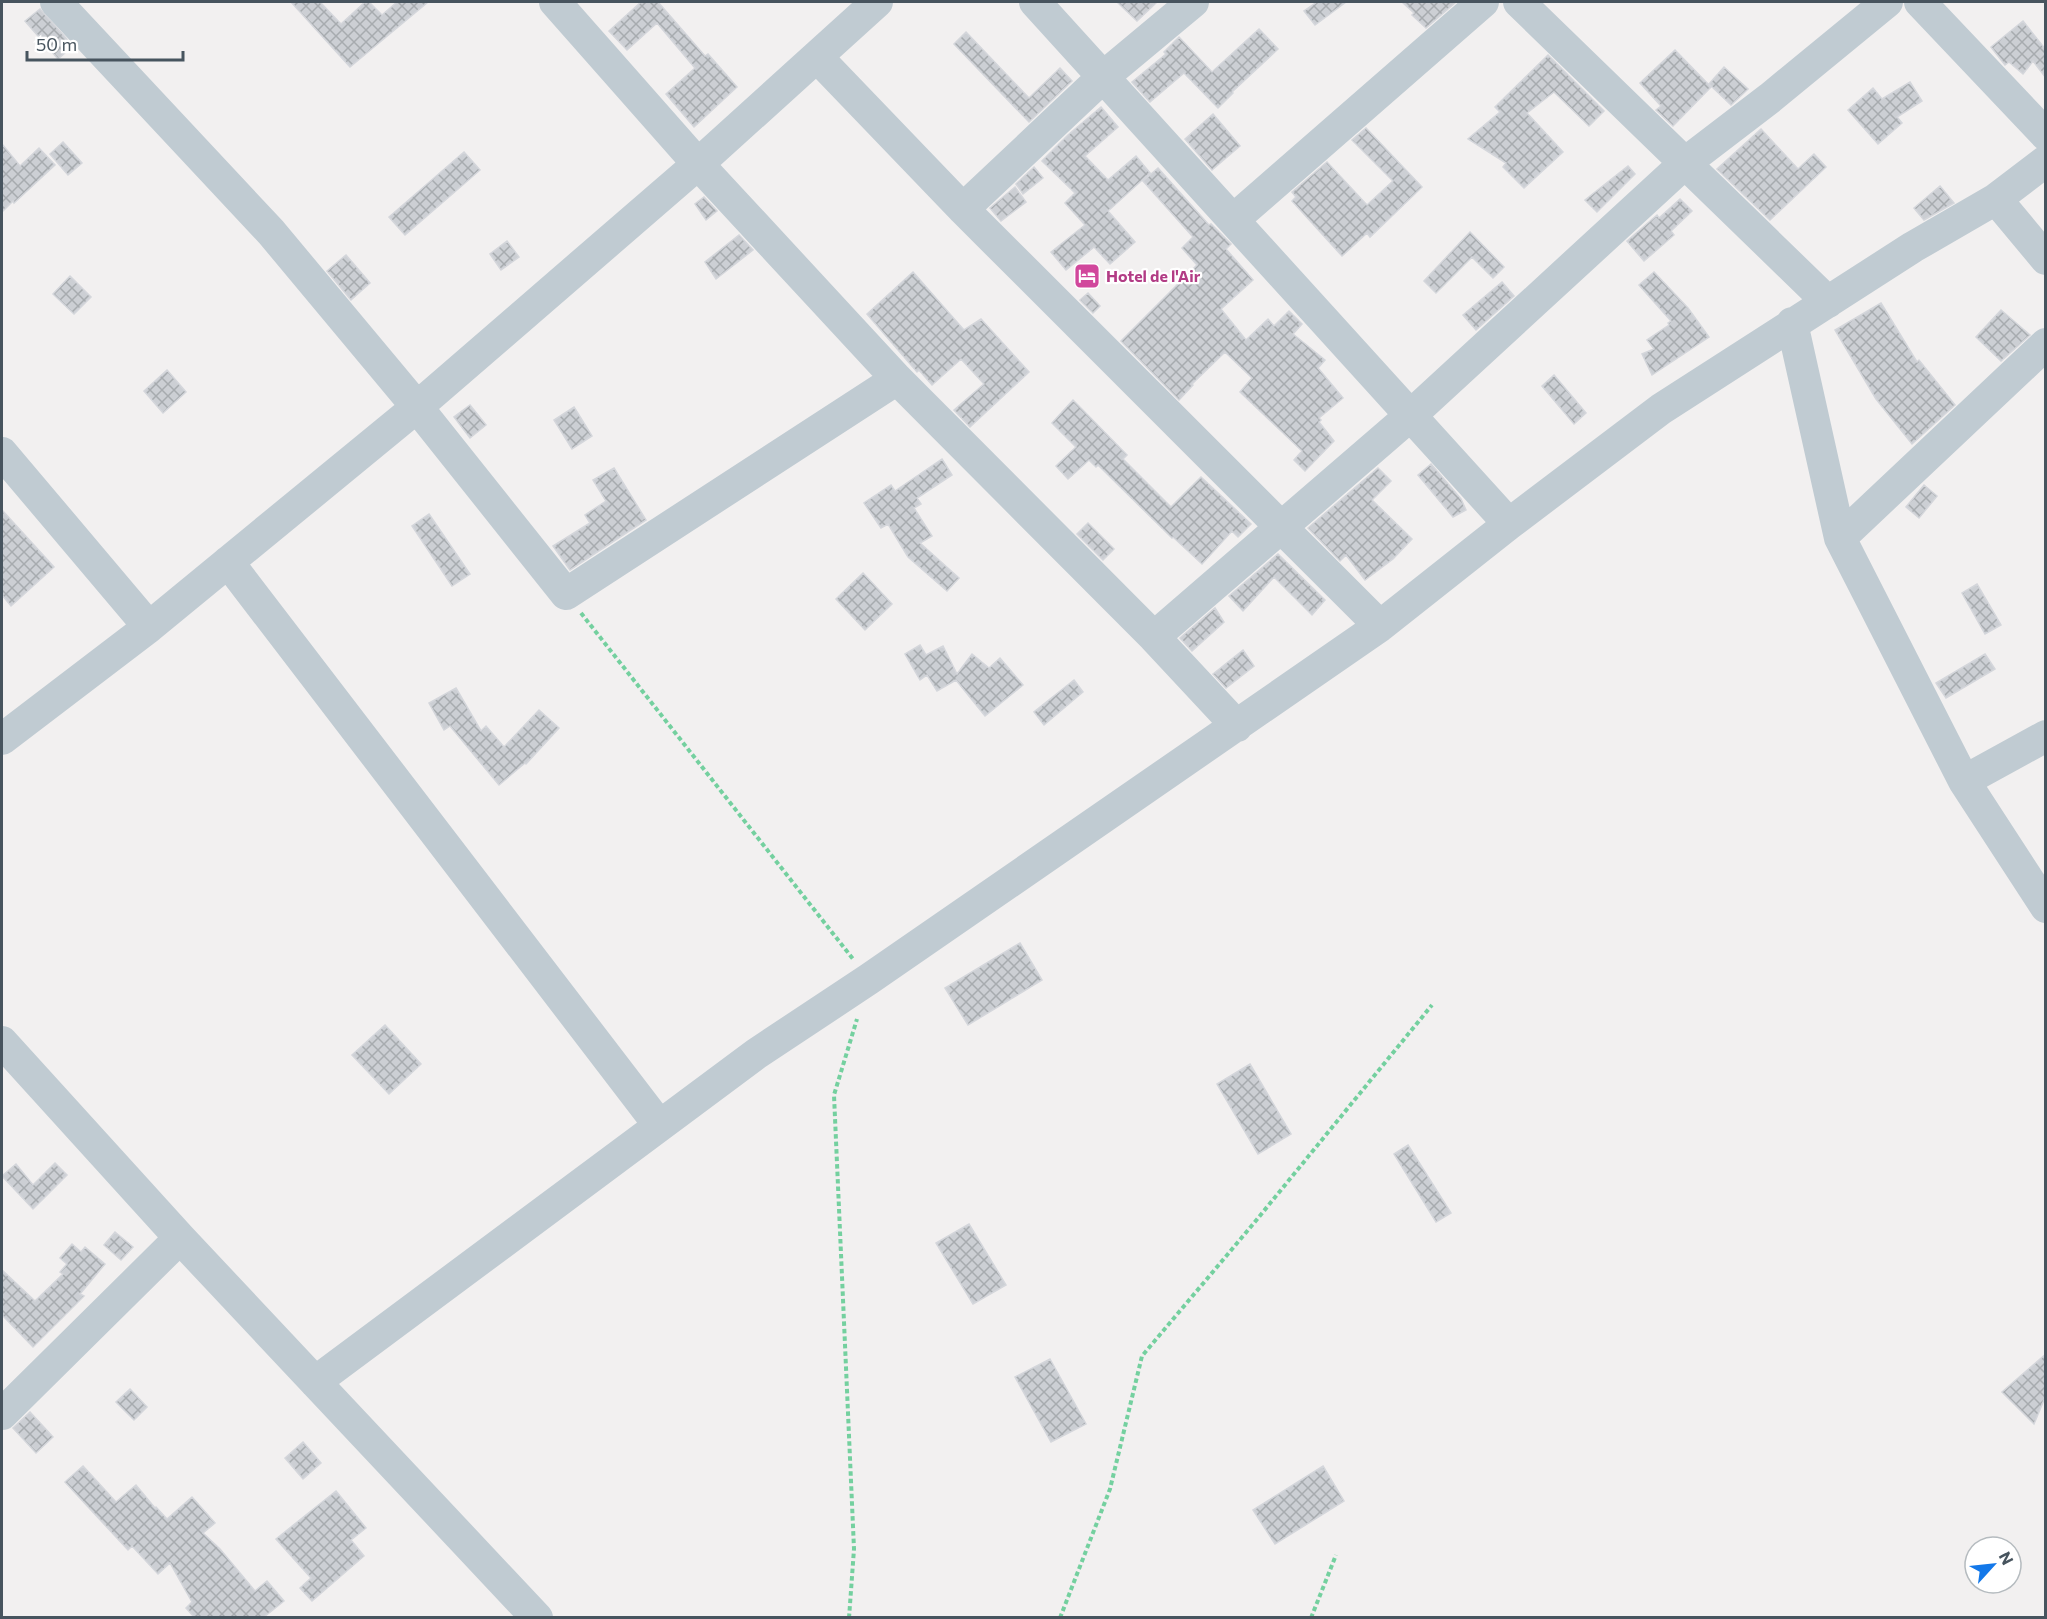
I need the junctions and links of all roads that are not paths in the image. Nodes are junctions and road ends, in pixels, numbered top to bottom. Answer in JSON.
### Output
{"nodes":[{"id":1,"x":56,"y":2,"type":"edge"},
{"id":2,"x":555,"y":2,"type":"edge"},
{"id":3,"x":877,"y":2,"type":"edge"},
{"id":4,"x":1035,"y":2,"type":"edge"},
{"id":5,"x":1192,"y":2,"type":"edge"},
{"id":6,"x":1483,"y":2,"type":"edge"},
{"id":7,"x":1519,"y":2,"type":"edge"},
{"id":8,"x":1887,"y":2,"type":"edge"},
{"id":9,"x":1920,"y":2,"type":"edge"},
{"id":10,"x":817,"y":57,"type":"junction"},
{"id":11,"x":1103,"y":77,"type":"junction"},
{"id":12,"x":2046,"y":135,"type":"edge"},
{"id":13,"x":2046,"y":161,"type":"edge"},
{"id":14,"x":1684,"y":163,"type":"junction"},
{"id":15,"x":698,"y":164,"type":"junction"},
{"id":16,"x":1996,"y":199,"type":"junction"},
{"id":17,"x":963,"y":209,"type":"junction"},
{"id":18,"x":1233,"y":220,"type":"junction"},
{"id":19,"x":2046,"y":259,"type":"edge"},
{"id":20,"x":1828,"y":302,"type":"junction"},
{"id":21,"x":1792,"y":323,"type":"junction"},
{"id":22,"x":2046,"y":344,"type":"edge"},
{"id":23,"x":897,"y":379,"type":"junction"},
{"id":24,"x":417,"y":408,"type":"junction"},
{"id":25,"x":1410,"y":416,"type":"junction"},
{"id":26,"x":2,"y":453,"type":"edge"},
{"id":27,"x":1509,"y":524,"type":"junction"},
{"id":28,"x":1280,"y":528,"type":"junction"},
{"id":29,"x":1840,"y":538,"type":"junction"},
{"id":30,"x":228,"y":562,"type":"junction"},
{"id":31,"x":1380,"y":626,"type":"junction"},
{"id":32,"x":149,"y":627,"type":"junction"},
{"id":33,"x":1154,"y":637,"type":"junction"},
{"id":34,"x":1237,"y":726,"type":"junction"},
{"id":35,"x":2046,"y":736,"type":"edge"},
{"id":36,"x":2,"y":739,"type":"edge"},
{"id":37,"x":1964,"y":781,"type":"junction"},
{"id":38,"x":2046,"y":907,"type":"edge"},
{"id":39,"x":2,"y":1042,"type":"edge"},
{"id":40,"x":659,"y":1125,"type":"junction"},
{"id":41,"x":180,"y":1238,"type":"junction"},
{"id":42,"x":315,"y":1382,"type":"junction"},
{"id":43,"x":2,"y":1414,"type":"edge"},
{"id":44,"x":537,"y":1617,"type":"edge"}],
"edges":[{"from":1,"to":24,"type":"street"},
{"from":2,"to":15,"type":"street"},
{"from":3,"to":10,"type":"street"},
{"from":4,"to":11,"type":"street"},
{"from":5,"to":11,"type":"street"},
{"from":6,"to":18,"type":"street"},
{"from":7,"to":14,"type":"street"},
{"from":8,"to":14,"type":"street"},
{"from":9,"to":12,"type":"street"},
{"from":10,"to":15,"type":"street"},
{"from":10,"to":17,"type":"street"},
{"from":11,"to":17,"type":"street"},
{"from":11,"to":18,"type":"street"},
{"from":13,"to":16,"type":"street"},
{"from":14,"to":20,"type":"street"},
{"from":14,"to":25,"type":"street"},
{"from":15,"to":23,"type":"street"},
{"from":15,"to":24,"type":"street"},
{"from":16,"to":19,"type":"street"},
{"from":16,"to":20,"type":"street"},
{"from":17,"to":28,"type":"street"},
{"from":18,"to":25,"type":"street"},
{"from":20,"to":21,"type":"street"},
{"from":21,"to":27,"type":"street"},
{"from":21,"to":29,"type":"street"},
{"from":22,"to":29,"type":"street"},
{"from":23,"to":24,"type":"street"},
{"from":23,"to":33,"type":"street"},
{"from":24,"to":30,"type":"street"},
{"from":25,"to":27,"type":"street"},
{"from":25,"to":28,"type":"street"},
{"from":26,"to":32,"type":"street"},
{"from":27,"to":31,"type":"street"},
{"from":28,"to":31,"type":"street"},
{"from":28,"to":33,"type":"street"},
{"from":29,"to":37,"type":"street"},
{"from":30,"to":32,"type":"street"},
{"from":30,"to":40,"type":"street"},
{"from":31,"to":34,"type":"street"},
{"from":32,"to":36,"type":"street"},
{"from":33,"to":34,"type":"street"},
{"from":34,"to":40,"type":"street"},
{"from":35,"to":37,"type":"street"},
{"from":37,"to":38,"type":"street"},
{"from":39,"to":41,"type":"street"},
{"from":40,"to":42,"type":"street"},
{"from":41,"to":42,"type":"street"},
{"from":41,"to":43,"type":"street"},
{"from":42,"to":44,"type":"street"}]}
